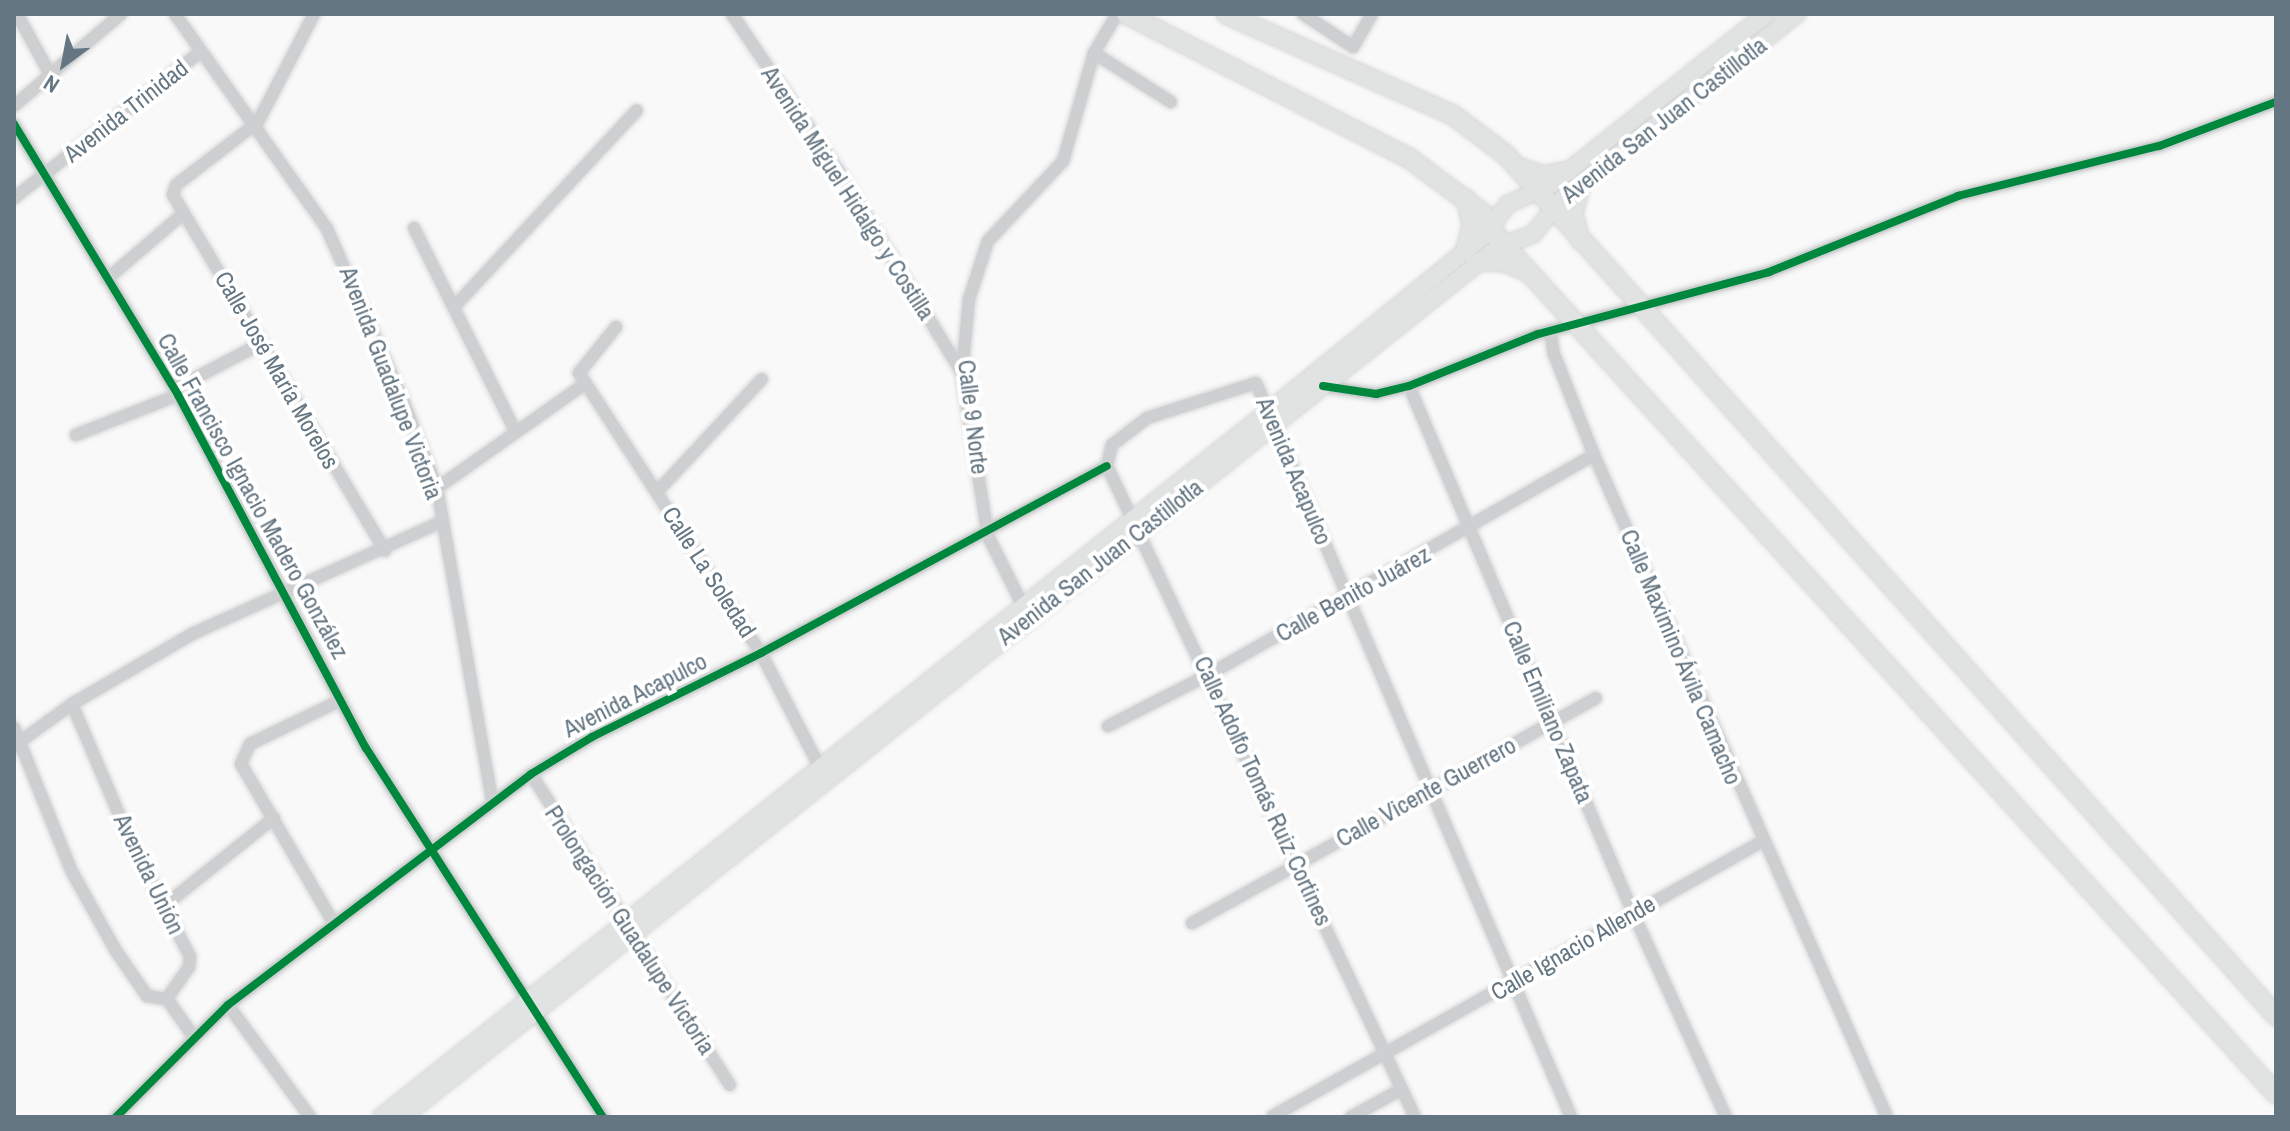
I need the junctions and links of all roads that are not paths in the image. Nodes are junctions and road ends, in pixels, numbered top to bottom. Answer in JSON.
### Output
{"nodes":[{"id":1,"x":17,"y":14,"type":"edge"},
{"id":2,"x":121,"y":14,"type":"edge"},
{"id":3,"x":175,"y":14,"type":"edge"},
{"id":4,"x":314,"y":14,"type":"edge"},
{"id":5,"x":732,"y":14,"type":"edge"},
{"id":6,"x":1117,"y":14,"type":"edge"},
{"id":7,"x":1126,"y":14,"type":"edge"},
{"id":8,"x":1226,"y":14,"type":"edge"},
{"id":9,"x":1303,"y":14,"type":"edge"},
{"id":10,"x":1372,"y":14,"type":"edge"},
{"id":11,"x":1766,"y":14,"type":"edge"},
{"id":12,"x":1797,"y":14,"type":"edge"},
{"id":13,"x":199,"y":53,"type":"junction"},
{"id":14,"x":1094,"y":53,"type":"junction"},
{"id":15,"x":50,"y":74,"type":"junction"},
{"id":16,"x":1171,"y":102,"type":"dead end"},
{"id":17,"x":2276,"y":102,"type":"edge"},
{"id":18,"x":14,"y":106,"type":"edge"},
{"id":19,"x":637,"y":110,"type":"dead end"},
{"id":20,"x":14,"y":124,"type":"edge"},
{"id":21,"x":252,"y":128,"type":"junction"},
{"id":22,"x":1516,"y":166,"type":"junction"},
{"id":23,"x":46,"y":174,"type":"junction"},
{"id":24,"x":1574,"y":178,"type":"junction"},
{"id":25,"x":1538,"y":191,"type":"junction"},
{"id":26,"x":14,"y":198,"type":"edge"},
{"id":27,"x":1466,"y":199,"type":"junction"},
{"id":28,"x":1552,"y":209,"type":"junction"},
{"id":29,"x":184,"y":213,"type":"junction"},
{"id":30,"x":1493,"y":227,"type":"junction"},
{"id":31,"x":414,"y":228,"type":"dead end"},
{"id":32,"x":1581,"y":242,"type":"junction"},
{"id":33,"x":1507,"y":243,"type":"junction"},
{"id":34,"x":1473,"y":257,"type":"junction"},
{"id":35,"x":107,"y":279,"type":"junction"},
{"id":36,"x":1544,"y":284,"type":"junction"},
{"id":37,"x":455,"y":306,"type":"junction"},
{"id":38,"x":1641,"y":308,"type":"junction"},
{"id":39,"x":1578,"y":323,"type":"junction"},
{"id":40,"x":616,"y":327,"type":"dead end"},
{"id":41,"x":1550,"y":330,"type":"junction"},
{"id":42,"x":260,"y":344,"type":"junction"},
{"id":43,"x":962,"y":373,"type":"junction"},
{"id":44,"x":762,"y":379,"type":"dead end"},
{"id":45,"x":586,"y":383,"type":"junction"},
{"id":46,"x":1323,"y":386,"type":"junction"},
{"id":47,"x":1409,"y":386,"type":"junction"},
{"id":48,"x":176,"y":392,"type":"junction"},
{"id":49,"x":1272,"y":418,"type":"junction"},
{"id":50,"x":515,"y":431,"type":"junction"},
{"id":51,"x":76,"y":435,"type":"dead end"},
{"id":52,"x":1594,"y":455,"type":"junction"},
{"id":53,"x":1107,"y":466,"type":"junction"},
{"id":54,"x":437,"y":488,"type":"junction"},
{"id":55,"x":657,"y":492,"type":"junction"},
{"id":56,"x":443,"y":521,"type":"junction"},
{"id":57,"x":1137,"y":524,"type":"junction"},
{"id":58,"x":988,"y":529,"type":"junction"},
{"id":59,"x":1471,"y":529,"type":"junction"},
{"id":60,"x":385,"y":551,"type":"junction"},
{"id":61,"x":285,"y":592,"type":"junction"},
{"id":62,"x":1348,"y":597,"type":"junction"},
{"id":63,"x":1023,"y":606,"type":"junction"},
{"id":64,"x":761,"y":653,"type":"junction"},
{"id":65,"x":1208,"y":675,"type":"junction"},
{"id":66,"x":1596,"y":698,"type":"dead end"},
{"id":67,"x":341,"y":700,"type":"junction"},
{"id":68,"x":72,"y":704,"type":"junction"},
{"id":69,"x":1551,"y":722,"type":"junction"},
{"id":70,"x":1108,"y":726,"type":"dead end"},
{"id":71,"x":16,"y":738,"type":"edge"},
{"id":72,"x":820,"y":768,"type":"junction"},
{"id":73,"x":531,"y":774,"type":"junction"},
{"id":74,"x":1431,"y":790,"type":"junction"},
{"id":75,"x":492,"y":801,"type":"junction"},
{"id":76,"x":274,"y":818,"type":"junction"},
{"id":77,"x":1761,"y":842,"type":"junction"},
{"id":78,"x":429,"y":847,"type":"junction"},
{"id":79,"x":1298,"y":862,"type":"junction"},
{"id":80,"x":164,"y":906,"type":"junction"},
{"id":81,"x":1633,"y":913,"type":"junction"},
{"id":82,"x":333,"y":922,"type":"junction"},
{"id":83,"x":1192,"y":923,"type":"dead end"},
{"id":84,"x":629,"y":928,"type":"junction"},
{"id":85,"x":1512,"y":984,"type":"junction"},
{"id":86,"x":167,"y":999,"type":"junction"},
{"id":87,"x":228,"y":1005,"type":"junction"},
{"id":88,"x":533,"y":1006,"type":"junction"},
{"id":89,"x":2276,"y":1016,"type":"edge"},
{"id":90,"x":193,"y":1036,"type":"junction"},
{"id":91,"x":1386,"y":1056,"type":"junction"},
{"id":92,"x":730,"y":1085,"type":"dead end"},
{"id":93,"x":1402,"y":1089,"type":"junction"},
{"id":94,"x":2276,"y":1094,"type":"edge"},
{"id":95,"x":1273,"y":1116,"type":"edge"},
{"id":96,"x":116,"y":1117,"type":"edge"},
{"id":97,"x":310,"y":1117,"type":"edge"},
{"id":98,"x":381,"y":1117,"type":"edge"},
{"id":99,"x":403,"y":1117,"type":"edge"},
{"id":100,"x":603,"y":1117,"type":"edge"},
{"id":101,"x":1351,"y":1117,"type":"edge"},
{"id":102,"x":1415,"y":1117,"type":"edge"},
{"id":103,"x":1571,"y":1117,"type":"edge"},
{"id":104,"x":1726,"y":1117,"type":"edge"},
{"id":105,"x":1887,"y":1117,"type":"edge"}],
"edges":[{"from":1,"to":15,"type":"street"},
{"from":2,"to":15,"type":"street"},
{"from":3,"to":13,"type":"street","name":"Avenida Guadalupe Victoria"},
{"from":4,"to":21,"type":"street"},
{"from":5,"to":43,"type":"street","name":"Avenida Miguel Hidalgo y Costilla"},
{"from":6,"to":14,"type":"street","name":"Calle 9 Norte"},
{"from":7,"to":27,"type":"highway"},
{"from":8,"to":22,"type":"highway"},
{"from":9,"to":10,"type":"street"},
{"from":11,"to":24,"type":"main road","name":"Avenida San Juan Castillotla"},
{"from":12,"to":24,"type":"main road","name":"Avenida San Juan Castillotla"},
{"from":13,"to":21,"type":"street","name":"Avenida Guadalupe Victoria"},
{"from":13,"to":23,"type":"street","name":"Avenida Trinidad"},
{"from":14,"to":16,"type":"street"},
{"from":14,"to":43,"type":"street","name":"Calle 9 Norte"},
{"from":15,"to":18,"type":"street"},
{"from":17,"to":38,"type":"street"},
{"from":19,"to":37,"type":"street"},
{"from":20,"to":23,"type":"street","name":"Calle Francisco Ignacio Madero González"},
{"from":21,"to":29,"type":"street","name":"Calle José María Morelos"},
{"from":21,"to":54,"type":"street","name":"Avenida Guadalupe Victoria"},
{"from":22,"to":24,"type":"highway"},
{"from":22,"to":25,"type":"highway"},
{"from":23,"to":26,"type":"street","name":"Avenida Trinidad"},
{"from":23,"to":35,"type":"street","name":"Calle Francisco Ignacio Madero González"},
{"from":24,"to":25,"type":"main road","name":"Avenida San Juan Castillotla"},
{"from":24,"to":28,"type":"main road","name":"Avenida San Juan Castillotla"},
{"from":24,"to":32,"type":"highway"},
{"from":25,"to":28,"type":"highway"},
{"from":25,"to":30,"type":"main road","name":"Avenida San Juan Castillotla"},
{"from":27,"to":30,"type":"highway"},
{"from":27,"to":34,"type":"highway"},
{"from":28,"to":32,"type":"highway"},
{"from":28,"to":33,"type":"main road","name":"Avenida San Juan Castillotla"},
{"from":29,"to":35,"type":"street"},
{"from":29,"to":42,"type":"street","name":"Calle José María Morelos"},
{"from":30,"to":33,"type":"highway"},
{"from":30,"to":34,"type":"main road","name":"Avenida San Juan Castillotla"},
{"from":31,"to":37,"type":"street"},
{"from":32,"to":38,"type":"highway"},
{"from":33,"to":34,"type":"main road","name":"Avenida San Juan Castillotla"},
{"from":33,"to":36,"type":"highway"},
{"from":34,"to":36,"type":"highway"},
{"from":34,"to":46,"type":"main road","name":"Avenida San Juan Castillotla"},
{"from":34,"to":49,"type":"main road","name":"Avenida San Juan Castillotla"},
{"from":35,"to":48,"type":"street","name":"Calle Francisco Ignacio Madero González"},
{"from":36,"to":39,"type":"highway"},
{"from":37,"to":50,"type":"street"},
{"from":38,"to":39,"type":"street"},
{"from":38,"to":89,"type":"highway"},
{"from":39,"to":41,"type":"street"},
{"from":39,"to":94,"type":"highway"},
{"from":40,"to":45,"type":"street"},
{"from":41,"to":47,"type":"street"},
{"from":41,"to":52,"type":"street","name":"Calle Maximino Ávila Camacho"},
{"from":42,"to":48,"type":"street"},
{"from":42,"to":60,"type":"street","name":"Calle José María Morelos"},
{"from":43,"to":58,"type":"street","name":"Calle 9 Norte"},
{"from":44,"to":55,"type":"street"},
{"from":45,"to":50,"type":"street"},
{"from":45,"to":55,"type":"street","name":"Calle La Soledad"},
{"from":46,"to":47,"type":"street"},
{"from":46,"to":49,"type":"main road","name":"Avenida San Juan Castillotla"},
{"from":47,"to":59,"type":"street","name":"Calle Emiliano Zapata"},
{"from":48,"to":51,"type":"street"},
{"from":48,"to":61,"type":"street","name":"Calle Francisco Ignacio Madero González"},
{"from":49,"to":53,"type":"street","name":"Avenida Acapulco"},
{"from":49,"to":57,"type":"main road","name":"Avenida San Juan Castillotla"},
{"from":49,"to":62,"type":"street","name":"Avenida Acapulco"},
{"from":50,"to":54,"type":"street"},
{"from":52,"to":59,"type":"street","name":"Calle Benito Juárez"},
{"from":52,"to":77,"type":"street","name":"Calle Maximino Ávila Camacho"},
{"from":53,"to":57,"type":"street","name":"Calle Adolfo Tomás Ruiz Cortines"},
{"from":53,"to":58,"type":"street","name":"Avenida Acapulco"},
{"from":54,"to":56,"type":"street","name":"Avenida Guadalupe Victoria"},
{"from":55,"to":64,"type":"street","name":"Calle La Soledad"},
{"from":56,"to":60,"type":"street"},
{"from":56,"to":75,"type":"street","name":"Avenida Guadalupe Victoria"},
{"from":57,"to":63,"type":"main road","name":"Avenida San Juan Castillotla"},
{"from":57,"to":65,"type":"street","name":"Calle Adolfo Tomás Ruiz Cortines"},
{"from":57,"to":84,"type":"main road","name":"Avenida San Juan Castillotla"},
{"from":58,"to":63,"type":"street","name":"Calle 9 Norte"},
{"from":58,"to":64,"type":"street","name":"Avenida Acapulco"},
{"from":59,"to":62,"type":"street","name":"Calle Benito Juárez"},
{"from":59,"to":69,"type":"street","name":"Calle Emiliano Zapata"},
{"from":60,"to":61,"type":"street"},
{"from":61,"to":67,"type":"street","name":"Calle Francisco Ignacio Madero González"},
{"from":61,"to":68,"type":"street"},
{"from":62,"to":65,"type":"street","name":"Calle Benito Juárez"},
{"from":62,"to":74,"type":"street","name":"Avenida Acapulco"},
{"from":63,"to":72,"type":"main road","name":"Avenida San Juan Castillotla"},
{"from":64,"to":72,"type":"street","name":"Calle La Soledad"},
{"from":64,"to":73,"type":"street","name":"Avenida Acapulco"},
{"from":65,"to":70,"type":"street","name":"Calle Benito Juárez"},
{"from":65,"to":79,"type":"street","name":"Calle Adolfo Tomás Ruiz Cortines"},
{"from":66,"to":69,"type":"street","name":"Calle Vicente Guerrero"},
{"from":67,"to":76,"type":"street"},
{"from":67,"to":78,"type":"street","name":"Calle Francisco Ignacio Madero González"},
{"from":68,"to":71,"type":"street"},
{"from":68,"to":80,"type":"street","name":"Avenida Unión"},
{"from":69,"to":74,"type":"street","name":"Calle Vicente Guerrero"},
{"from":69,"to":81,"type":"street","name":"Calle Emiliano Zapata"},
{"from":71,"to":86,"type":"street"},
{"from":72,"to":84,"type":"main road","name":"Avenida San Juan Castillotla"},
{"from":73,"to":75,"type":"street","name":"Avenida Acapulco"},
{"from":73,"to":84,"type":"street","name":"Prolongación Guadalupe Victoria"},
{"from":74,"to":79,"type":"street","name":"Calle Vicente Guerrero"},
{"from":74,"to":85,"type":"street","name":"Avenida Acapulco"},
{"from":75,"to":78,"type":"street","name":"Avenida Acapulco"},
{"from":76,"to":80,"type":"street"},
{"from":76,"to":82,"type":"street"},
{"from":77,"to":81,"type":"street","name":"Calle Ignacio Allende"},
{"from":77,"to":105,"type":"street","name":"Calle Maximino Ávila Camacho"},
{"from":78,"to":82,"type":"street","name":"Avenida Acapulco"},
{"from":78,"to":88,"type":"street","name":"Calle Francisco Ignacio Madero González"},
{"from":79,"to":83,"type":"street","name":"Calle Vicente Guerrero"},
{"from":79,"to":91,"type":"street","name":"Calle Adolfo Tomás Ruiz Cortines"},
{"from":80,"to":86,"type":"street","name":"Avenida Unión"},
{"from":81,"to":85,"type":"street","name":"Calle Ignacio Allende"},
{"from":81,"to":104,"type":"street","name":"Calle Emiliano Zapata"},
{"from":82,"to":87,"type":"street","name":"Avenida Acapulco"},
{"from":84,"to":88,"type":"main road","name":"Avenida San Juan Castillotla"},
{"from":84,"to":92,"type":"street","name":"Prolongación Guadalupe Victoria"},
{"from":85,"to":91,"type":"street","name":"Calle Ignacio Allende"},
{"from":85,"to":103,"type":"street","name":"Avenida Acapulco"},
{"from":86,"to":90,"type":"street"},
{"from":87,"to":90,"type":"street","name":"Avenida Acapulco"},
{"from":87,"to":97,"type":"street"},
{"from":88,"to":98,"type":"main road","name":"Avenida San Juan Castillotla"},
{"from":88,"to":99,"type":"main road","name":"Avenida San Juan Castillotla"},
{"from":88,"to":100,"type":"street","name":"Calle Francisco Ignacio Madero González"},
{"from":90,"to":96,"type":"street","name":"Avenida Acapulco"},
{"from":91,"to":93,"type":"street","name":"Calle Adolfo Tomás Ruiz Cortines"},
{"from":91,"to":95,"type":"street","name":"Calle Ignacio Allende"},
{"from":93,"to":101,"type":"street"},
{"from":93,"to":102,"type":"street","name":"Calle Adolfo Tomás Ruiz Cortines"}]}
